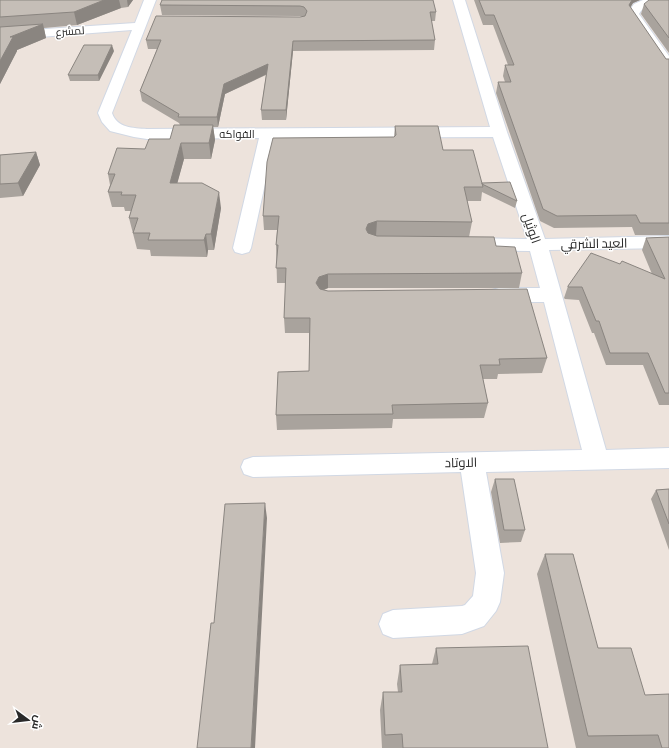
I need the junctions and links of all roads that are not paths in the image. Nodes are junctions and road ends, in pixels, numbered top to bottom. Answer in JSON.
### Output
{"nodes":[{"id":1,"x":150,"y":0,"type":"edge"},
{"id":2,"x":459,"y":0,"type":"edge"},
{"id":3,"x":669,"y":2,"type":"edge"},
{"id":4,"x":157,"y":20,"type":"edge"},
{"id":5,"x":140,"y":23,"type":"junction"},
{"id":6,"x":0,"y":36,"type":"edge"},
{"id":7,"x":669,"y":66,"type":"edge"},
{"id":8,"x":499,"y":132,"type":"junction"},
{"id":9,"x":268,"y":134,"type":"junction"},
{"id":10,"x":669,"y":242,"type":"edge"},
{"id":11,"x":445,"y":244,"type":"edge"},
{"id":12,"x":538,"y":245,"type":"junction"},
{"id":13,"x":242,"y":248,"type":"dead end"},
{"id":14,"x":552,"y":295,"type":"junction"},
{"id":15,"x":480,"y":296,"type":"edge"},
{"id":16,"x":669,"y":458,"type":"edge"},
{"id":17,"x":597,"y":459,"type":"junction"},
{"id":18,"x":472,"y":462,"type":"junction"},
{"id":19,"x":253,"y":467,"type":"dead end"},
{"id":20,"x":393,"y":624,"type":"dead end"}],
"edges":[{"from":1,"to":5,"type":"street","name":"الفواكه"},
{"from":2,"to":8,"type":"street","name":"الوثيل"},
{"from":3,"to":7,"type":"street"},
{"from":4,"to":5,"type":"street","name":"لمشرع"},
{"from":5,"to":6,"type":"street","name":"لمشرع"},
{"from":5,"to":9,"type":"street","name":"الفواكه"},
{"from":8,"to":9,"type":"street","name":"الفواكه"},
{"from":8,"to":12,"type":"street","name":"الوثيل"},
{"from":9,"to":13,"type":"street"},
{"from":10,"to":12,"type":"street","name":"العيد الشرقي"},
{"from":11,"to":12,"type":"street","name":"العيد الشرقي"},
{"from":12,"to":14,"type":"street","name":"الوثيل"},
{"from":14,"to":15,"type":"street"},
{"from":14,"to":17,"type":"street","name":"الوثيل"},
{"from":16,"to":17,"type":"street","name":"الاوتاد"},
{"from":17,"to":18,"type":"street","name":"الاوتاد"},
{"from":18,"to":19,"type":"street","name":"الاوتاد"},
{"from":18,"to":20,"type":"street"}]}
